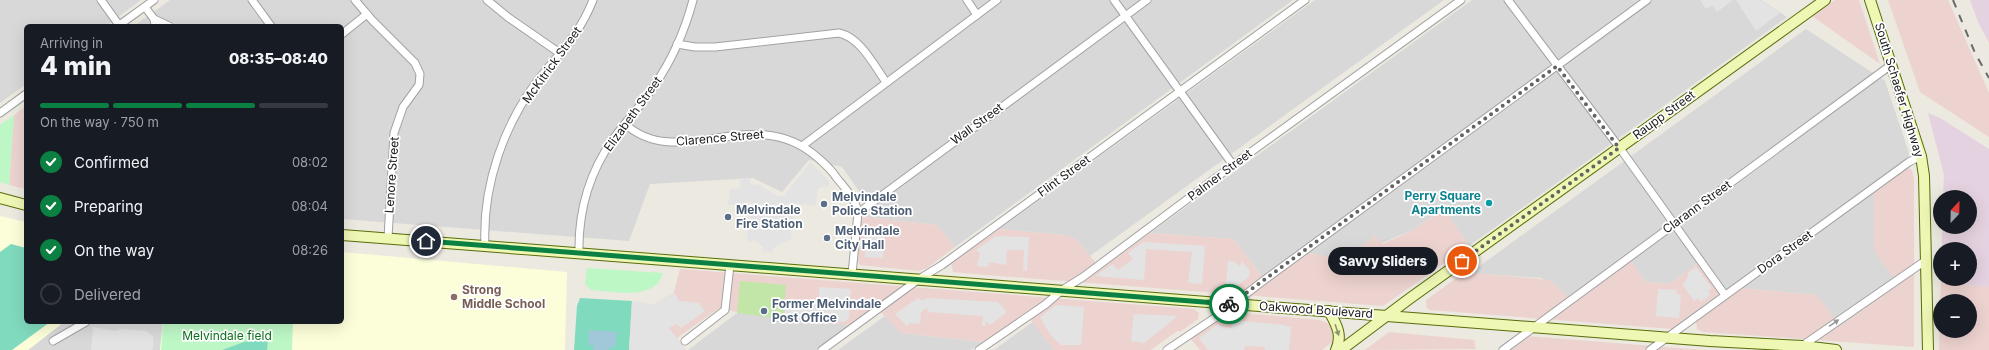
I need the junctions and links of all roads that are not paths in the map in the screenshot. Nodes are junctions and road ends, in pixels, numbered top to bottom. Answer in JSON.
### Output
{"nodes":[{"id":1,"x":101,"y":0,"type":"edge"},
{"id":2,"x":154,"y":0,"type":"edge"},
{"id":3,"x":252,"y":0,"type":"edge"},
{"id":4,"x":355,"y":0,"type":"edge"},
{"id":5,"x":487,"y":0,"type":"edge"},
{"id":6,"x":593,"y":0,"type":"edge"},
{"id":7,"x":694,"y":0,"type":"edge"},
{"id":8,"x":967,"y":0,"type":"edge"},
{"id":9,"x":997,"y":0,"type":"edge"},
{"id":10,"x":1114,"y":0,"type":"edge"},
{"id":11,"x":1146,"y":0,"type":"edge"},
{"id":12,"x":1305,"y":0,"type":"edge"},
{"id":13,"x":1461,"y":0,"type":"edge"},
{"id":14,"x":1508,"y":0,"type":"edge"},
{"id":15,"x":1647,"y":0,"type":"edge"},
{"id":16,"x":1825,"y":0,"type":"edge"},
{"id":17,"x":1870,"y":0,"type":"edge"},
{"id":18,"x":145,"y":6,"type":"junction"},
{"id":19,"x":367,"y":14,"type":"junction"},
{"id":20,"x":977,"y":15,"type":"junction"},
{"id":21,"x":1126,"y":16,"type":"junction"},
{"id":22,"x":154,"y":23,"type":"edge"},
{"id":23,"x":118,"y":24,"type":"edge"},
{"id":24,"x":122,"y":24,"type":"edge"},
{"id":25,"x":270,"y":24,"type":"edge"},
{"id":26,"x":344,"y":32,"type":"edge"},
{"id":27,"x":677,"y":44,"type":"junction"},
{"id":28,"x":561,"y":54,"type":"junction"},
{"id":29,"x":1891,"y":65,"type":"junction"},
{"id":30,"x":1557,"y":66,"type":"junction"},
{"id":31,"x":886,"y":82,"type":"junction"},
{"id":32,"x":1179,"y":91,"type":"junction"},
{"id":33,"x":24,"y":95,"type":"edge"},
{"id":34,"x":0,"y":113,"type":"edge"},
{"id":35,"x":625,"y":124,"type":"junction"},
{"id":36,"x":802,"y":146,"type":"junction"},
{"id":37,"x":1619,"y":148,"type":"junction"},
{"id":38,"x":1921,"y":156,"type":"junction"},
{"id":39,"x":1233,"y":165,"type":"junction"},
{"id":40,"x":0,"y":198,"type":"edge"},
{"id":41,"x":24,"y":204,"type":"edge"},
{"id":42,"x":858,"y":213,"type":"junction"},
{"id":43,"x":1674,"y":223,"type":"junction"},
{"id":44,"x":344,"y":235,"type":"edge"},
{"id":45,"x":388,"y":238,"type":"junction"},
{"id":46,"x":485,"y":246,"type":"junction"},
{"id":47,"x":579,"y":254,"type":"junction"},
{"id":48,"x":1925,"y":261,"type":"junction"},
{"id":49,"x":730,"y":265,"type":"junction"},
{"id":50,"x":852,"y":274,"type":"junction"},
{"id":51,"x":919,"y":279,"type":"junction"},
{"id":52,"x":1062,"y":290,"type":"junction"},
{"id":53,"x":1725,"y":295,"type":"junction"},
{"id":54,"x":1231,"y":304,"type":"junction"},
{"id":55,"x":1329,"y":311,"type":"junction"},
{"id":56,"x":1386,"y":316,"type":"junction"},
{"id":57,"x":83,"y":324,"type":"edge"},
{"id":58,"x":1532,"y":328,"type":"junction"},
{"id":59,"x":1667,"y":338,"type":"junction"},
{"id":60,"x":53,"y":341,"type":"dead end"},
{"id":61,"x":685,"y":341,"type":"dead end"},
{"id":62,"x":1800,"y":348,"type":"edge"},
{"id":63,"x":822,"y":350,"type":"edge"},
{"id":64,"x":979,"y":350,"type":"edge"},
{"id":65,"x":1167,"y":350,"type":"edge"},
{"id":66,"x":1336,"y":350,"type":"edge"},
{"id":67,"x":1341,"y":350,"type":"edge"},
{"id":68,"x":1503,"y":350,"type":"edge"},
{"id":69,"x":1650,"y":350,"type":"edge"},
{"id":70,"x":1836,"y":350,"type":"edge"},
{"id":71,"x":1928,"y":350,"type":"edge"}],
"edges":[{"from":1,"to":23,"type":"street"},
{"from":2,"to":18,"type":"street"},
{"from":3,"to":25,"type":"street"},
{"from":4,"to":19,"type":"street","name":"Lenore Street"},
{"from":5,"to":28,"type":"street"},
{"from":6,"to":28,"type":"street","name":"McKitrick Street"},
{"from":7,"to":27,"type":"street","name":"Elizabeth Street"},
{"from":8,"to":20,"type":"street"},
{"from":9,"to":20,"type":"street"},
{"from":10,"to":21,"type":"street"},
{"from":11,"to":21,"type":"street","name":"Wall Street"},
{"from":12,"to":32,"type":"street","name":"Flint Street"},
{"from":13,"to":39,"type":"street","name":"Palmer Street"},
{"from":14,"to":30,"type":"street"},
{"from":15,"to":30,"type":"street"},
{"from":16,"to":37,"type":"main road","name":"Raupp Street"},
{"from":17,"to":29,"type":"main road","name":"South Schaefer Highway"},
{"from":18,"to":22,"type":"street"},
{"from":18,"to":24,"type":"street"},
{"from":19,"to":26,"type":"street"},
{"from":19,"to":45,"type":"street","name":"Lenore Street"},
{"from":20,"to":31,"type":"street"},
{"from":21,"to":32,"type":"street"},
{"from":21,"to":42,"type":"street","name":"Wall Street"},
{"from":27,"to":31,"type":"street"},
{"from":27,"to":35,"type":"street","name":"Elizabeth Street"},
{"from":28,"to":46,"type":"street","name":"McKitrick Street"},
{"from":29,"to":38,"type":"main road","name":"South Schaefer Highway"},
{"from":29,"to":43,"type":"street","name":"Clarann Street"},
{"from":30,"to":37,"type":"street"},
{"from":30,"to":54,"type":"street"},
{"from":31,"to":36,"type":"street"},
{"from":32,"to":39,"type":"street"},
{"from":32,"to":51,"type":"street","name":"Flint Street"},
{"from":33,"to":34,"type":"street"},
{"from":35,"to":36,"type":"street","name":"Clarence Street"},
{"from":35,"to":47,"type":"street","name":"Elizabeth Street"},
{"from":36,"to":42,"type":"street","name":"Clarence Street"},
{"from":37,"to":43,"type":"street"},
{"from":37,"to":56,"type":"main road","name":"Raupp Street"},
{"from":38,"to":48,"type":"main road","name":"South Schaefer Highway"},
{"from":38,"to":53,"type":"street","name":"Dora Street"},
{"from":39,"to":52,"type":"street","name":"Palmer Street"},
{"from":40,"to":41,"type":"main road"},
{"from":42,"to":50,"type":"street"},
{"from":43,"to":53,"type":"street"},
{"from":43,"to":58,"type":"street","name":"Clarann Street"},
{"from":44,"to":45,"type":"main road","name":"Oakwood Boulevard"},
{"from":45,"to":46,"type":"main road","name":"Oakwood Boulevard"},
{"from":46,"to":47,"type":"main road","name":"Oakwood Boulevard"},
{"from":47,"to":49,"type":"main road","name":"Oakwood Boulevard"},
{"from":62,"to":48,"type":"street","one_way":true},
{"from":48,"to":71,"type":"main road","name":"South Schaefer Highway"},
{"from":49,"to":50,"type":"main road","name":"Oakwood Boulevard"},
{"from":49,"to":61,"type":"street"},
{"from":50,"to":51,"type":"main road","name":"Oakwood Boulevard"},
{"from":51,"to":52,"type":"main road","name":"Oakwood Boulevard"},
{"from":51,"to":63,"type":"street","name":"Flint Street"},
{"from":52,"to":54,"type":"main road","name":"Oakwood Boulevard"},
{"from":52,"to":64,"type":"street","name":"Palmer Street"},
{"from":53,"to":59,"type":"street","name":"Dora Street"},
{"from":54,"to":55,"type":"main road","name":"Oakwood Boulevard"},
{"from":54,"to":65,"type":"street"},
{"from":55,"to":56,"type":"main road","name":"Oakwood Boulevard"},
{"from":55,"to":66,"type":"main road","one_way":true},
{"from":56,"to":58,"type":"main road","name":"Oakwood Boulevard"},
{"from":56,"to":67,"type":"main road","name":"Raupp Street"},
{"from":57,"to":60,"type":"street"},
{"from":58,"to":59,"type":"main road","name":"Oakwood Boulevard"},
{"from":58,"to":68,"type":"street","name":"Clarann Street"},
{"from":59,"to":62,"type":"main road","name":"Oakwood Boulevard"},
{"from":59,"to":69,"type":"street","name":"Dora Street"},
{"from":62,"to":70,"type":"main road","name":"Oakwood Boulevard"}]}
